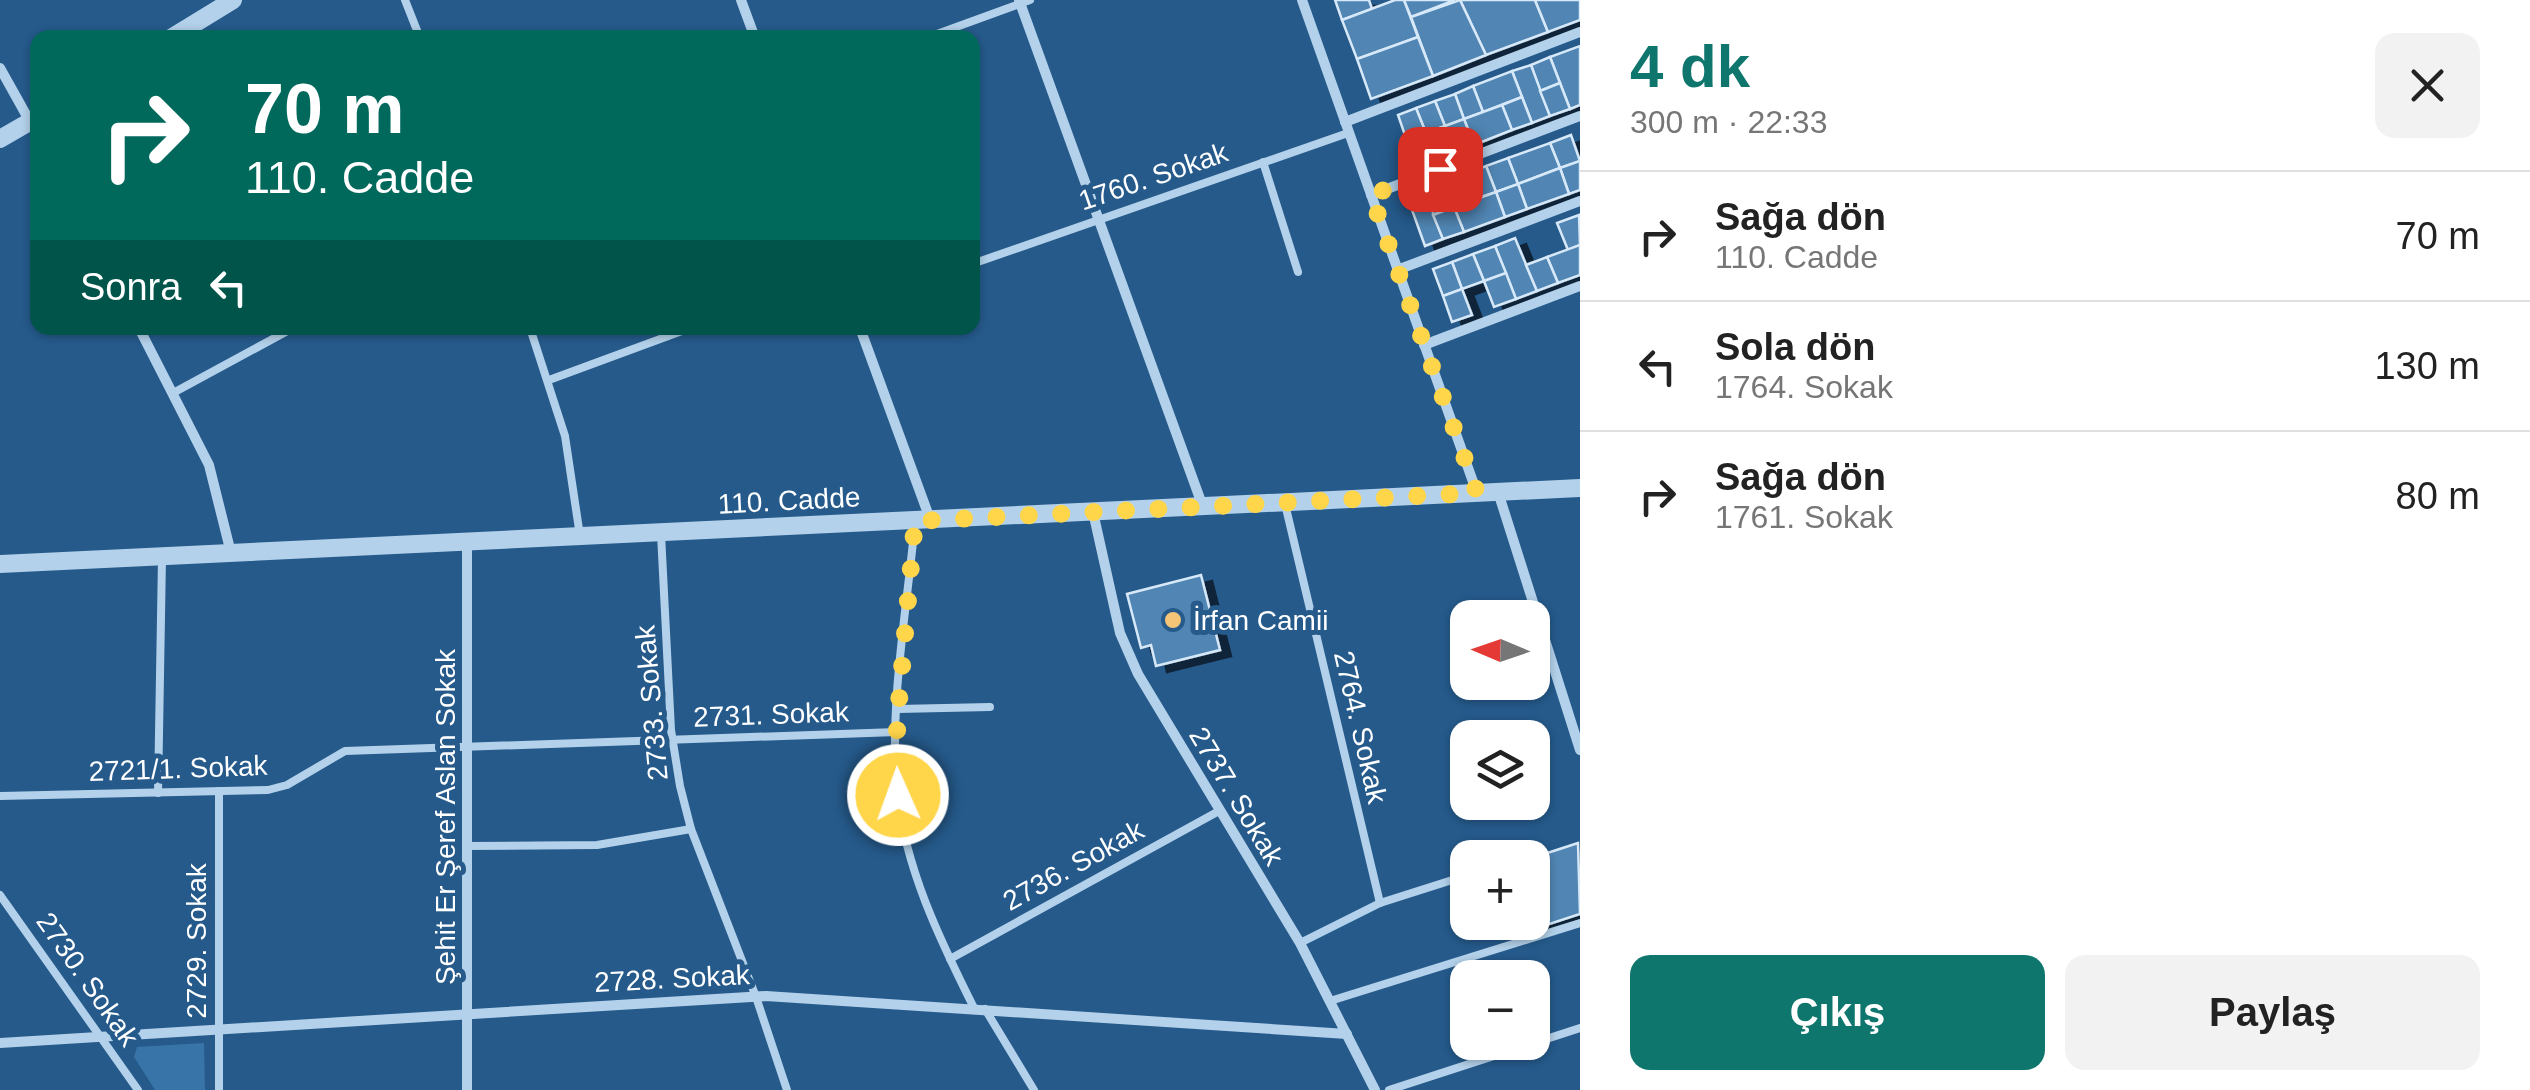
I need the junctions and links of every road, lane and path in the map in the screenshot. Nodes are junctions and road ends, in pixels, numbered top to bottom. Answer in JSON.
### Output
{"nodes":[{"id":1,"x":234,"y":0,"type":"edge"},
{"id":2,"x":405,"y":0,"type":"edge"},
{"id":3,"x":741,"y":0,"type":"edge"},
{"id":4,"x":1302,"y":0,"type":"edge"},
{"id":5,"x":1023,"y":1,"type":"edge"},
{"id":6,"x":184,"y":30,"type":"edge"},
{"id":7,"x":417,"y":30,"type":"edge"},
{"id":8,"x":751,"y":30,"type":"edge"},
{"id":9,"x":947,"y":30,"type":"edge"},
{"id":10,"x":1580,"y":32,"type":"edge"},
{"id":11,"x":0,"y":68,"type":"edge"},
{"id":12,"x":1580,"y":116,"type":"edge"},
{"id":13,"x":30,"y":117,"type":"edge"},
{"id":14,"x":30,"y":127,"type":"edge"},
{"id":15,"x":1347,"y":128,"type":"junction"},
{"id":16,"x":0,"y":139,"type":"edge"},
{"id":17,"x":1263,"y":162,"type":"junction"},
{"id":18,"x":1371,"y":195,"type":"junction"},
{"id":19,"x":1580,"y":201,"type":"edge"},
{"id":20,"x":1098,"y":217,"type":"junction"},
{"id":21,"x":980,"y":261,"type":"edge"},
{"id":22,"x":1397,"y":270,"type":"junction"},
{"id":23,"x":1298,"y":272,"type":"dead end"},
{"id":24,"x":1580,"y":286,"type":"edge"},
{"id":25,"x":143,"y":335,"type":"edge"},
{"id":26,"x":280,"y":335,"type":"edge"},
{"id":27,"x":533,"y":335,"type":"edge"},
{"id":28,"x":671,"y":335,"type":"edge"},
{"id":29,"x":862,"y":335,"type":"edge"},
{"id":30,"x":1424,"y":345,"type":"junction"},
{"id":31,"x":549,"y":380,"type":"junction"},
{"id":32,"x":173,"y":392,"type":"junction"},
{"id":33,"x":1580,"y":488,"type":"edge"},
{"id":34,"x":1498,"y":492,"type":"junction"},
{"id":35,"x":1477,"y":493,"type":"junction"},
{"id":36,"x":1285,"y":502,"type":"junction"},
{"id":37,"x":1202,"y":507,"type":"junction"},
{"id":38,"x":1093,"y":512,"type":"junction"},
{"id":39,"x":923,"y":520,"type":"junction"},
{"id":40,"x":661,"y":534,"type":"junction"},
{"id":41,"x":580,"y":537,"type":"junction"},
{"id":42,"x":467,"y":543,"type":"junction"},
{"id":43,"x":231,"y":554,"type":"junction"},
{"id":44,"x":162,"y":558,"type":"junction"},
{"id":45,"x":0,"y":564,"type":"edge"},
{"id":46,"x":990,"y":707,"type":"dead end"},
{"id":47,"x":898,"y":708,"type":"junction"},
{"id":48,"x":897,"y":732,"type":"junction"},
{"id":49,"x":673,"y":739,"type":"junction"},
{"id":50,"x":468,"y":746,"type":"junction"},
{"id":51,"x":1580,"y":750,"type":"edge"},
{"id":52,"x":219,"y":791,"type":"junction"},
{"id":53,"x":158,"y":793,"type":"junction"},
{"id":54,"x":0,"y":796,"type":"edge"},
{"id":55,"x":1219,"y":811,"type":"junction"},
{"id":56,"x":691,"y":829,"type":"junction"},
{"id":57,"x":467,"y":846,"type":"junction"},
{"id":58,"x":1450,"y":881,"type":"edge"},
{"id":59,"x":0,"y":894,"type":"edge"},
{"id":60,"x":1380,"y":904,"type":"junction"},
{"id":61,"x":1580,"y":923,"type":"edge"},
{"id":62,"x":1300,"y":943,"type":"junction"},
{"id":63,"x":950,"y":959,"type":"junction"},
{"id":64,"x":756,"y":996,"type":"junction"},
{"id":65,"x":1330,"y":1001,"type":"junction"},
{"id":66,"x":979,"y":1008,"type":"junction"},
{"id":67,"x":468,"y":1011,"type":"junction"},
{"id":68,"x":218,"y":1028,"type":"junction"},
{"id":69,"x":1580,"y":1028,"type":"edge"},
{"id":70,"x":1347,"y":1034,"type":"junction"},
{"id":71,"x":102,"y":1036,"type":"junction"},
{"id":72,"x":0,"y":1043,"type":"edge"},
{"id":73,"x":138,"y":1090,"type":"edge"},
{"id":74,"x":219,"y":1090,"type":"edge"},
{"id":75,"x":468,"y":1090,"type":"edge"},
{"id":76,"x":786,"y":1090,"type":"edge"},
{"id":77,"x":1034,"y":1090,"type":"edge"},
{"id":78,"x":1375,"y":1090,"type":"edge"},
{"id":79,"x":1388,"y":1090,"type":"edge"}],
"edges":[{"from":1,"to":6,"type":"street"},
{"from":2,"to":7,"type":"lane"},
{"from":3,"to":8,"type":"street"},
{"from":4,"to":15,"type":"street"},
{"from":5,"to":9,"type":"lane"},
{"from":5,"to":20,"type":"street"},
{"from":10,"to":15,"type":"street","name":"1760. Sokak"},
{"from":11,"to":13,"type":"street"},
{"from":12,"to":18,"type":"street"},
{"from":14,"to":16,"type":"street"},
{"from":15,"to":17,"type":"lane","name":"1760. Sokak"},
{"from":15,"to":18,"type":"street"},
{"from":17,"to":20,"type":"lane","name":"1760. Sokak"},
{"from":17,"to":23,"type":"lane"},
{"from":18,"to":22,"type":"street"},
{"from":19,"to":22,"type":"street"},
{"from":20,"to":21,"type":"lane","name":"1760. Sokak"},
{"from":20,"to":37,"type":"street"},
{"from":22,"to":30,"type":"street"},
{"from":24,"to":30,"type":"street"},
{"from":25,"to":32,"type":"street"},
{"from":26,"to":32,"type":"lane"},
{"from":27,"to":31,"type":"lane"},
{"from":28,"to":31,"type":"lane"},
{"from":29,"to":39,"type":"street"},
{"from":30,"to":35,"type":"street"},
{"from":31,"to":41,"type":"lane"},
{"from":32,"to":43,"type":"street"},
{"from":33,"to":34,"type":"street","name":"110. Cadde"},
{"from":34,"to":35,"type":"street","name":"110. Cadde"},
{"from":34,"to":51,"type":"street"},
{"from":35,"to":36,"type":"street","name":"110. Cadde"},
{"from":36,"to":37,"type":"street","name":"110. Cadde"},
{"from":36,"to":60,"type":"lane","name":"2764. Sokak"},
{"from":37,"to":38,"type":"street","name":"110. Cadde"},
{"from":38,"to":39,"type":"street","name":"110. Cadde"},
{"from":38,"to":55,"type":"street","name":"2737. Sokak"},
{"from":39,"to":40,"type":"street","name":"110. Cadde"},
{"from":39,"to":47,"type":"lane"},
{"from":40,"to":41,"type":"street","name":"110. Cadde"},
{"from":40,"to":49,"type":"lane","name":"2733. Sokak"},
{"from":41,"to":42,"type":"street","name":"110. Cadde"},
{"from":42,"to":43,"type":"street","name":"110. Cadde"},
{"from":42,"to":50,"type":"street","name":"Şehit Er Şeref Aslan Sokak"},
{"from":43,"to":44,"type":"street","name":"110. Cadde"},
{"from":44,"to":45,"type":"street","name":"110. Cadde"},
{"from":44,"to":53,"type":"lane"},
{"from":46,"to":47,"type":"lane"},
{"from":47,"to":48,"type":"lane"},
{"from":48,"to":49,"type":"lane","name":"2731. Sokak"},
{"from":48,"to":63,"type":"lane"},
{"from":49,"to":50,"type":"lane","name":"2731. Sokak"},
{"from":49,"to":56,"type":"lane","name":"2733. Sokak"},
{"from":50,"to":52,"type":"lane","name":"2721/1. Sokak"},
{"from":50,"to":57,"type":"street","name":"Şehit Er Şeref Aslan Sokak"},
{"from":52,"to":53,"type":"lane","name":"2721/1. Sokak"},
{"from":52,"to":68,"type":"lane","name":"2729. Sokak"},
{"from":53,"to":54,"type":"lane","name":"2721/1. Sokak"},
{"from":55,"to":62,"type":"street","name":"2737. Sokak"},
{"from":55,"to":63,"type":"lane","name":"2736. Sokak"},
{"from":56,"to":57,"type":"lane"},
{"from":56,"to":64,"type":"lane","name":"2733. Sokak"},
{"from":57,"to":67,"type":"street","name":"Şehit Er Şeref Aslan Sokak"},
{"from":58,"to":60,"type":"lane"},
{"from":59,"to":71,"type":"lane","name":"2730. Sokak"},
{"from":60,"to":62,"type":"lane"},
{"from":61,"to":65,"type":"lane"},
{"from":62,"to":65,"type":"street","name":"2737. Sokak"},
{"from":63,"to":66,"type":"lane"},
{"from":64,"to":66,"type":"street","name":"2728. Sokak"},
{"from":64,"to":67,"type":"street","name":"2728. Sokak"},
{"from":64,"to":76,"type":"lane","name":"2733. Sokak"},
{"from":65,"to":70,"type":"street","name":"2737. Sokak"},
{"from":66,"to":70,"type":"street","name":"2728. Sokak"},
{"from":66,"to":77,"type":"lane"},
{"from":67,"to":68,"type":"street","name":"2728. Sokak"},
{"from":67,"to":75,"type":"street","name":"Şehit Er Şeref Aslan Sokak"},
{"from":68,"to":71,"type":"street","name":"2728. Sokak"},
{"from":68,"to":74,"type":"lane","name":"2729. Sokak"},
{"from":69,"to":79,"type":"lane"},
{"from":70,"to":78,"type":"street","name":"2737. Sokak"},
{"from":71,"to":72,"type":"street","name":"2728. Sokak"},
{"from":71,"to":73,"type":"lane","name":"2730. Sokak"}]}
